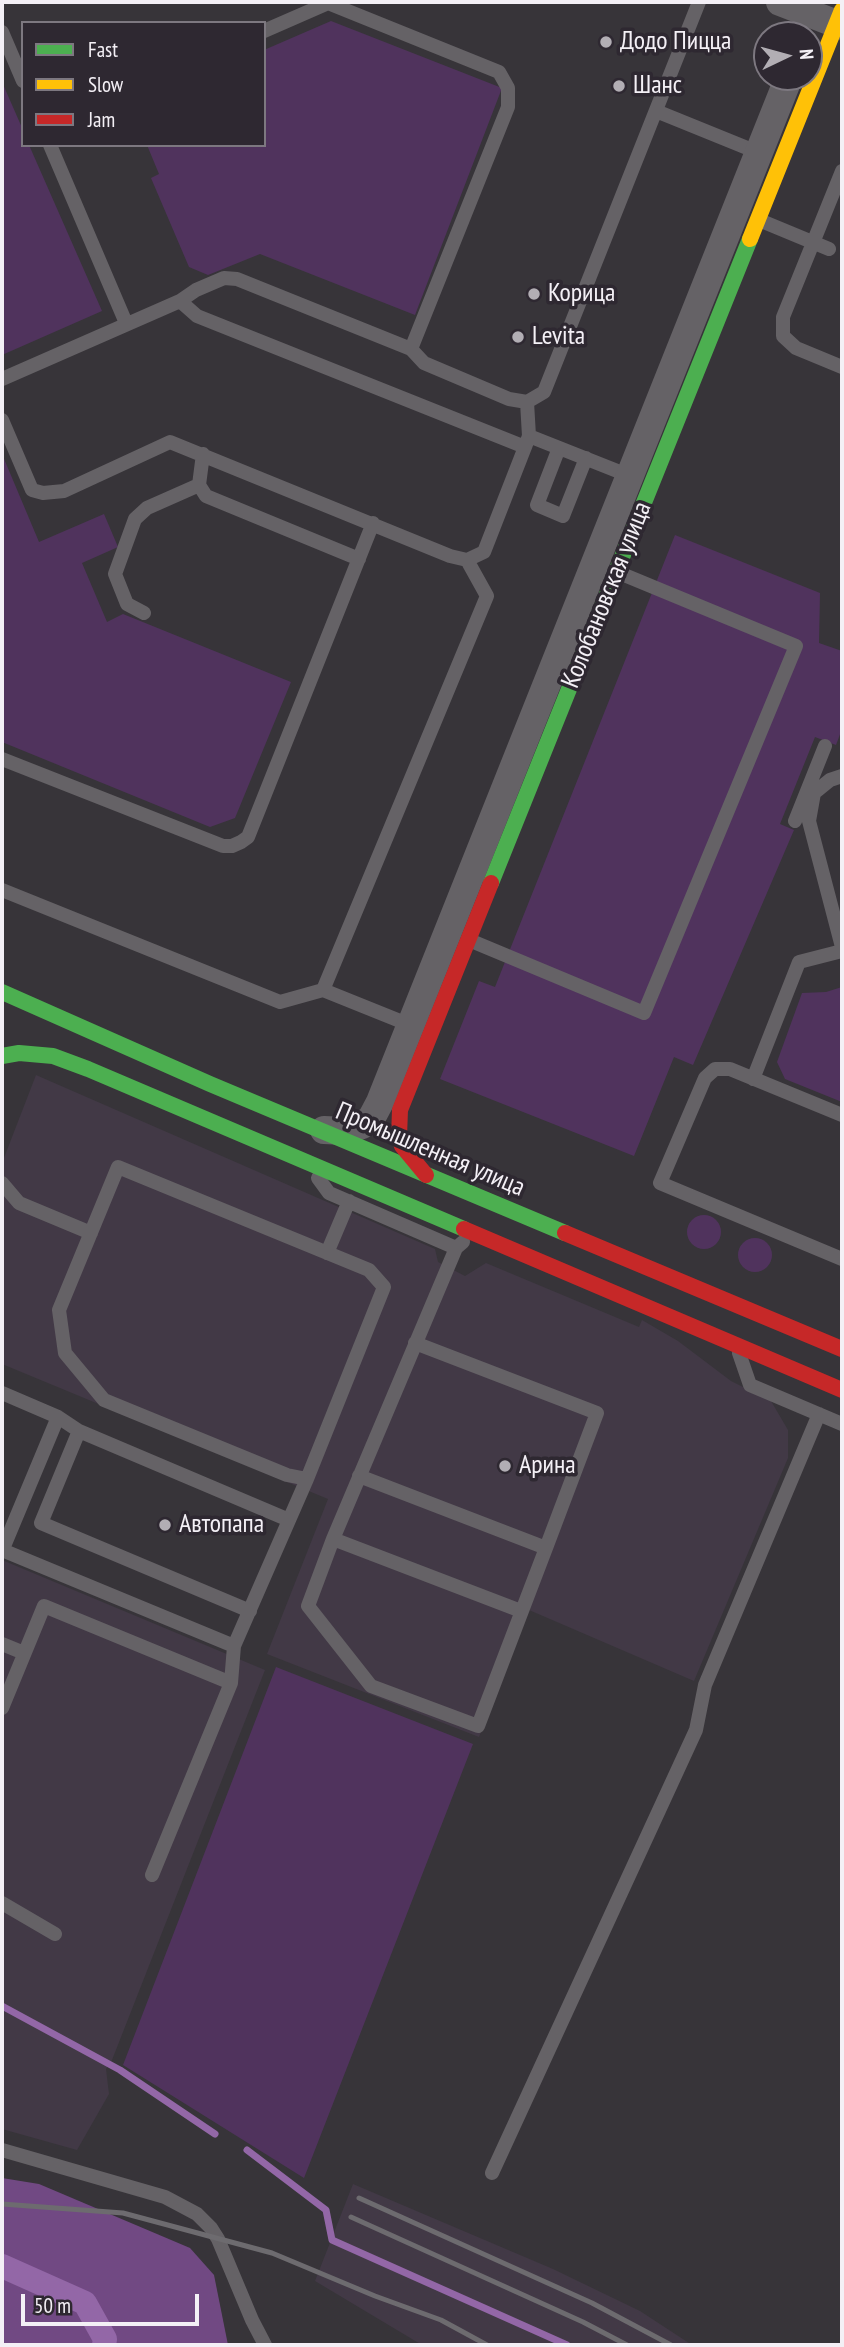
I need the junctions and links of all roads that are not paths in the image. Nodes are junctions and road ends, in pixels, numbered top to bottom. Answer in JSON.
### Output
{"nodes":[{"id":1,"x":699,"y":2,"type":"edge"},
{"id":2,"x":780,"y":2,"type":"edge"},
{"id":3,"x":826,"y":18,"type":"edge"},
{"id":4,"x":266,"y":30,"type":"edge"},
{"id":5,"x":2,"y":32,"type":"edge"},
{"id":6,"x":21,"y":76,"type":"edge"},
{"id":7,"x":786,"y":91,"type":"edge"},
{"id":8,"x":656,"y":111,"type":"junction"},
{"id":9,"x":51,"y":147,"type":"edge"},
{"id":10,"x":770,"y":157,"type":"junction"},
{"id":11,"x":842,"y":171,"type":"edge"},
{"id":12,"x":747,"y":215,"type":"junction"},
{"id":13,"x":813,"y":243,"type":"junction"},
{"id":14,"x":828,"y":249,"type":"dead end"},
{"id":15,"x":180,"y":300,"type":"junction"},
{"id":16,"x":125,"y":323,"type":"junction"},
{"id":17,"x":411,"y":349,"type":"junction"},
{"id":18,"x":842,"y":367,"type":"edge"},
{"id":19,"x":2,"y":379,"type":"edge"},
{"id":20,"x":527,"y":402,"type":"junction"},
{"id":21,"x":2,"y":420,"type":"edge"},
{"id":22,"x":527,"y":442,"type":"junction"},
{"id":23,"x":559,"y":448,"type":"junction"},
{"id":24,"x":202,"y":454,"type":"junction"},
{"id":25,"x":586,"y":458,"type":"junction"},
{"id":26,"x":640,"y":480,"type":"junction"},
{"id":27,"x":199,"y":485,"type":"junction"},
{"id":28,"x":373,"y":523,"type":"junction"},
{"id":29,"x":359,"y":559,"type":"junction"},
{"id":30,"x":467,"y":560,"type":"junction"},
{"id":31,"x":606,"y":566,"type":"junction"},
{"id":32,"x":144,"y":612,"type":"dead end"},
{"id":33,"x":825,"y":746,"type":"dead end"},
{"id":34,"x":2,"y":759,"type":"edge"},
{"id":35,"x":842,"y":776,"type":"edge"},
{"id":36,"x":811,"y":792,"type":"junction"},
{"id":37,"x":795,"y":821,"type":"dead end"},
{"id":38,"x":2,"y":890,"type":"edge"},
{"id":39,"x":458,"y":935,"type":"junction"},
{"id":40,"x":842,"y":949,"type":"edge"},
{"id":41,"x":323,"y":990,"type":"junction"},
{"id":42,"x":2,"y":992,"type":"edge"},
{"id":43,"x":420,"y":1029,"type":"junction"},
{"id":44,"x":2,"y":1056,"type":"edge"},
{"id":45,"x":752,"y":1079,"type":"junction"},
{"id":46,"x":842,"y":1115,"type":"edge"},
{"id":47,"x":318,"y":1129,"type":"junction"},
{"id":48,"x":307,"y":1163,"type":"junction"},
{"id":49,"x":426,"y":1175,"type":"junction"},
{"id":50,"x":3,"y":1190,"type":"edge"},
{"id":51,"x":349,"y":1201,"type":"junction"},
{"id":52,"x":91,"y":1233,"type":"junction"},
{"id":53,"x":473,"y":1234,"type":"junction"},
{"id":54,"x":456,"y":1248,"type":"junction"},
{"id":55,"x":327,"y":1252,"type":"junction"},
{"id":56,"x":842,"y":1259,"type":"edge"},
{"id":57,"x":415,"y":1343,"type":"junction"},
{"id":58,"x":736,"y":1345,"type":"junction"},
{"id":59,"x":842,"y":1349,"type":"edge"},
{"id":60,"x":842,"y":1390,"type":"edge"},
{"id":61,"x":2,"y":1394,"type":"edge"},
{"id":62,"x":819,"y":1414,"type":"junction"},
{"id":63,"x":58,"y":1417,"type":"junction"},
{"id":64,"x":842,"y":1424,"type":"edge"},
{"id":65,"x":79,"y":1432,"type":"junction"},
{"id":66,"x":359,"y":1476,"type":"junction"},
{"id":67,"x":307,"y":1479,"type":"junction"},
{"id":68,"x":289,"y":1520,"type":"junction"},
{"id":69,"x":333,"y":1539,"type":"junction"},
{"id":70,"x":546,"y":1548,"type":"junction"},
{"id":71,"x":2,"y":1551,"type":"edge"},
{"id":72,"x":250,"y":1611,"type":"junction"},
{"id":73,"x":521,"y":1611,"type":"junction"},
{"id":74,"x":2,"y":1644,"type":"edge"},
{"id":75,"x":234,"y":1646,"type":"junction"},
{"id":76,"x":24,"y":1653,"type":"junction"},
{"id":77,"x":230,"y":1683,"type":"junction"},
{"id":78,"x":2,"y":1708,"type":"edge"},
{"id":79,"x":152,"y":1875,"type":"dead end"},
{"id":80,"x":2,"y":1903,"type":"edge"},
{"id":81,"x":55,"y":1934,"type":"dead end"},
{"id":82,"x":2,"y":2150,"type":"edge"},
{"id":83,"x":492,"y":2173,"type":"dead end"},
{"id":84,"x":265,"y":2345,"type":"edge"}],
"edges":[{"from":1,"to":8,"type":"lane"},
{"from":2,"to":3,"type":"street"},
{"from":3,"to":10,"type":"street","name":"Колобановская улица"},
{"from":4,"to":17,"type":"lane"},
{"from":5,"to":6,"type":"lane"},
{"from":7,"to":10,"type":"street","name":"Колобановская улица"},
{"from":8,"to":10,"type":"lane"},
{"from":8,"to":20,"type":"lane"},
{"from":9,"to":16,"type":"lane"},
{"from":10,"to":12,"type":"street","name":"Колобановская улица"},
{"from":11,"to":13,"type":"lane"},
{"from":12,"to":13,"type":"lane"},
{"from":12,"to":26,"type":"street","name":"Колобановская улица"},
{"from":13,"to":14,"type":"lane"},
{"from":13,"to":18,"type":"lane"},
{"from":15,"to":16,"type":"lane"},
{"from":15,"to":17,"type":"lane"},
{"from":15,"to":22,"type":"lane"},
{"from":16,"to":19,"type":"lane"},
{"from":17,"to":20,"type":"lane"},
{"from":20,"to":22,"type":"lane"},
{"from":21,"to":24,"type":"lane"},
{"from":22,"to":23,"type":"lane"},
{"from":22,"to":30,"type":"lane"},
{"from":23,"to":25,"type":"lane"},
{"from":23,"to":25,"type":"lane"},
{"from":24,"to":27,"type":"lane"},
{"from":24,"to":28,"type":"lane"},
{"from":25,"to":26,"type":"lane"},
{"from":26,"to":31,"type":"street","name":"Колобановская улица"},
{"from":27,"to":29,"type":"lane"},
{"from":27,"to":32,"type":"lane"},
{"from":28,"to":29,"type":"lane"},
{"from":28,"to":30,"type":"lane"},
{"from":29,"to":34,"type":"lane"},
{"from":30,"to":41,"type":"lane"},
{"from":31,"to":39,"type":"street","name":"Колобановская улица"},
{"from":31,"to":39,"type":"lane"},
{"from":33,"to":36,"type":"lane"},
{"from":35,"to":36,"type":"lane"},
{"from":36,"to":37,"type":"lane"},
{"from":36,"to":40,"type":"lane"},
{"from":38,"to":41,"type":"lane"},
{"from":39,"to":43,"type":"street","name":"Колобановская улица"},
{"from":40,"to":45,"type":"lane"},
{"from":41,"to":43,"type":"lane"},
{"from":42,"to":47,"type":"street","name":"Промышленная улица"},
{"from":43,"to":47,"type":"street","name":"Колобановская улица"},
{"from":43,"to":49,"type":"street","name":"Колобановская улица"},
{"from":44,"to":48,"type":"street"},
{"from":45,"to":46,"type":"lane"},
{"from":45,"to":56,"type":"lane"},
{"from":47,"to":49,"type":"street","name":"Промышленная улица"},
{"from":48,"to":51,"type":"lane"},
{"from":48,"to":53,"type":"street"},
{"from":49,"to":59,"type":"street","name":"Промышленная улица"},
{"from":50,"to":52,"type":"lane"},
{"from":51,"to":54,"type":"lane"},
{"from":51,"to":55,"type":"lane"},
{"from":52,"to":55,"type":"lane"},
{"from":52,"to":67,"type":"lane"},
{"from":53,"to":54,"type":"lane"},
{"from":53,"to":58,"type":"street"},
{"from":54,"to":57,"type":"lane"},
{"from":55,"to":67,"type":"lane"},
{"from":57,"to":66,"type":"lane"},
{"from":57,"to":70,"type":"lane"},
{"from":58,"to":60,"type":"street"},
{"from":58,"to":62,"type":"lane"},
{"from":61,"to":63,"type":"lane"},
{"from":62,"to":64,"type":"lane"},
{"from":62,"to":83,"type":"lane"},
{"from":63,"to":65,"type":"lane"},
{"from":63,"to":71,"type":"lane"},
{"from":65,"to":68,"type":"lane"},
{"from":65,"to":72,"type":"lane"},
{"from":66,"to":69,"type":"lane"},
{"from":66,"to":70,"type":"lane"},
{"from":67,"to":68,"type":"lane"},
{"from":68,"to":72,"type":"lane"},
{"from":69,"to":73,"type":"lane"},
{"from":69,"to":73,"type":"lane"},
{"from":70,"to":73,"type":"lane"},
{"from":71,"to":75,"type":"lane"},
{"from":72,"to":75,"type":"lane"},
{"from":74,"to":76,"type":"lane"},
{"from":75,"to":77,"type":"lane"},
{"from":76,"to":77,"type":"lane"},
{"from":76,"to":78,"type":"lane"},
{"from":77,"to":79,"type":"lane"},
{"from":80,"to":81,"type":"lane"},
{"from":82,"to":84,"type":"lane"}]}
